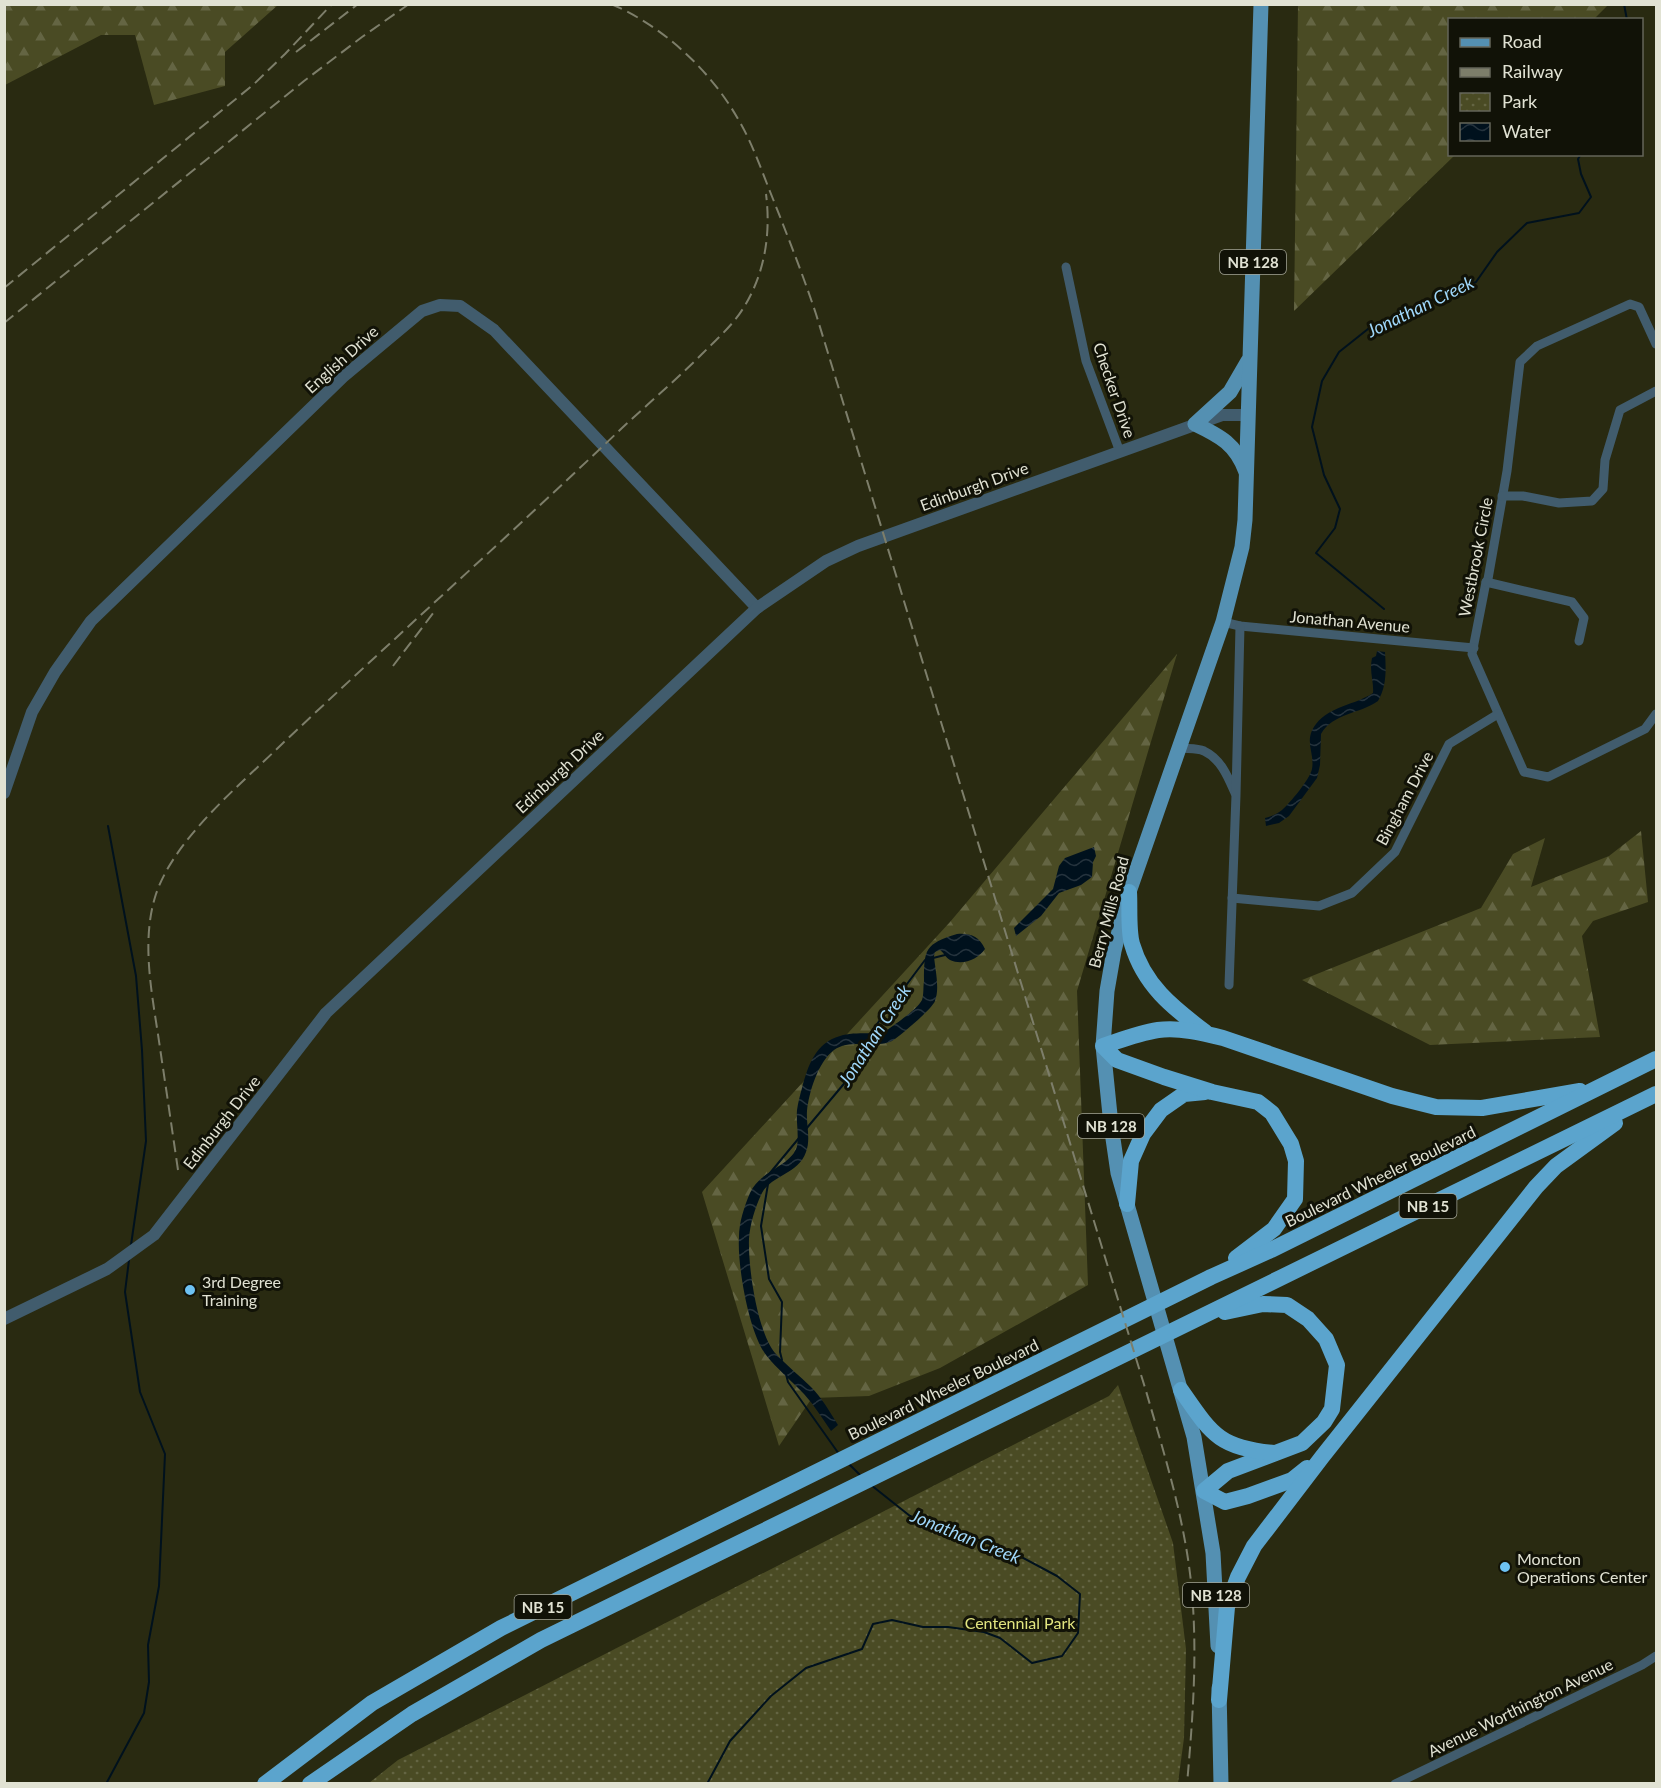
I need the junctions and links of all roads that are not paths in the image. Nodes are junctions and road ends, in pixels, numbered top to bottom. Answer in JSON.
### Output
{"nodes":[{"id":1,"x":1261,"y":4,"type":"edge"},
{"id":2,"x":1066,"y":267,"type":"dead end"},
{"id":3,"x":1656,"y":344,"type":"edge"},
{"id":4,"x":1250,"y":359,"type":"junction"},
{"id":5,"x":1656,"y":391,"type":"edge"},
{"id":6,"x":1248,"y":415,"type":"junction"},
{"id":7,"x":1195,"y":424,"type":"junction"},
{"id":8,"x":1120,"y":452,"type":"junction"},
{"id":9,"x":1247,"y":474,"type":"junction"},
{"id":10,"x":1502,"y":496,"type":"junction"},
{"id":11,"x":1486,"y":582,"type":"junction"},
{"id":12,"x":757,"y":608,"type":"junction"},
{"id":13,"x":1223,"y":622,"type":"junction"},
{"id":14,"x":1240,"y":626,"type":"junction"},
{"id":15,"x":1579,"y":641,"type":"dead end"},
{"id":16,"x":1474,"y":648,"type":"junction"},
{"id":17,"x":1498,"y":714,"type":"junction"},
{"id":18,"x":1656,"y":714,"type":"edge"},
{"id":19,"x":1180,"y":748,"type":"junction"},
{"id":20,"x":4,"y":794,"type":"edge"},
{"id":21,"x":1236,"y":795,"type":"junction"},
{"id":22,"x":1129,"y":892,"type":"junction"},
{"id":23,"x":1232,"y":898,"type":"junction"},
{"id":24,"x":1228,"y":985,"type":"dead end"},
{"id":25,"x":1208,"y":1034,"type":"junction"},
{"id":26,"x":1103,"y":1046,"type":"junction"},
{"id":27,"x":1656,"y":1058,"type":"edge"},
{"id":28,"x":1212,"y":1092,"type":"junction"},
{"id":29,"x":1653,"y":1095,"type":"edge"},
{"id":30,"x":1127,"y":1204,"type":"junction"},
{"id":31,"x":1211,"y":1276,"type":"junction"},
{"id":32,"x":1200,"y":1317,"type":"junction"},
{"id":33,"x":4,"y":1319,"type":"edge"},
{"id":34,"x":1181,"y":1390,"type":"junction"},
{"id":35,"x":1278,"y":1453,"type":"junction"},
{"id":36,"x":1322,"y":1457,"type":"junction"},
{"id":37,"x":1203,"y":1491,"type":"junction"},
{"id":38,"x":1656,"y":1656,"type":"edge"},
{"id":39,"x":1219,"y":1700,"type":"junction"},
{"id":40,"x":265,"y":1784,"type":"edge"},
{"id":41,"x":310,"y":1784,"type":"edge"},
{"id":42,"x":1221,"y":1784,"type":"edge"},
{"id":43,"x":1395,"y":1784,"type":"edge"}],
"edges":[{"from":1,"to":4,"type":"main road","number":"NB 128"},
{"from":2,"to":8,"type":"street","name":"Checker Drive"},
{"from":3,"to":10,"type":"street","name":"Westbrook Circle"},
{"from":4,"to":6,"type":"main road","number":"NB 128"},
{"from":4,"to":7,"type":"main road"},
{"from":5,"to":10,"type":"street"},
{"from":6,"to":7,"type":"street","name":"Edinburgh Drive"},
{"from":6,"to":9,"type":"main road","number":"NB 128"},
{"from":7,"to":8,"type":"street","name":"Edinburgh Drive"},
{"from":7,"to":9,"type":"main road"},
{"from":8,"to":12,"type":"street","name":"Edinburgh Drive"},
{"from":9,"to":13,"type":"main road","name":"Berry Mills Road","number":"NB 128"},
{"from":10,"to":11,"type":"street","name":"Westbrook Circle"},
{"from":11,"to":15,"type":"street"},
{"from":11,"to":16,"type":"street","name":"Westbrook Circle"},
{"from":12,"to":20,"type":"street","name":"English Drive"},
{"from":12,"to":33,"type":"street","name":"Edinburgh Drive"},
{"from":13,"to":14,"type":"street","name":"Jonathan Avenue"},
{"from":13,"to":19,"type":"main road","name":"Berry Mills Road","number":"NB 128"},
{"from":14,"to":16,"type":"street","name":"Jonathan Avenue"},
{"from":14,"to":21,"type":"street"},
{"from":16,"to":17,"type":"street","name":"Westbrook Circle"},
{"from":17,"to":18,"type":"street","name":"Westbrook Circle"},
{"from":17,"to":23,"type":"street","name":"Bingham Drive"},
{"from":19,"to":21,"type":"street"},
{"from":19,"to":22,"type":"main road","name":"Berry Mills Road","number":"NB 128"},
{"from":21,"to":23,"type":"street"},
{"from":22,"to":25,"type":"highway"},
{"from":22,"to":26,"type":"main road","name":"Berry Mills Road","number":"NB 128"},
{"from":23,"to":24,"type":"street"},
{"from":25,"to":26,"type":"highway"},
{"from":25,"to":27,"type":"highway"},
{"from":26,"to":28,"type":"highway"},
{"from":26,"to":30,"type":"main road","name":"Berry Mills Road","number":"NB 128"},
{"from":27,"to":31,"type":"highway","name":"Boulevard Wheeler Boulevard","number":"NB 15"},
{"from":28,"to":30,"type":"highway"},
{"from":28,"to":31,"type":"highway"},
{"from":29,"to":32,"type":"highway","number":"NB 15"},
{"from":29,"to":36,"type":"highway"},
{"from":30,"to":34,"type":"main road","name":"Berry Mills Road","number":"NB 128"},
{"from":31,"to":40,"type":"highway","name":"Boulevard Wheeler Boulevard","number":"NB 15"},
{"from":32,"to":35,"type":"highway"},
{"from":32,"to":41,"type":"highway","number":"NB 15"},
{"from":34,"to":35,"type":"highway"},
{"from":34,"to":37,"type":"main road","number":"NB 128"},
{"from":35,"to":37,"type":"highway"},
{"from":36,"to":37,"type":"highway"},
{"from":36,"to":39,"type":"highway"},
{"from":37,"to":39,"type":"main road","number":"NB 128"},
{"from":38,"to":43,"type":"street","name":"Avenue Worthington Avenue"},
{"from":39,"to":42,"type":"main road","number":"NB 128"}]}
